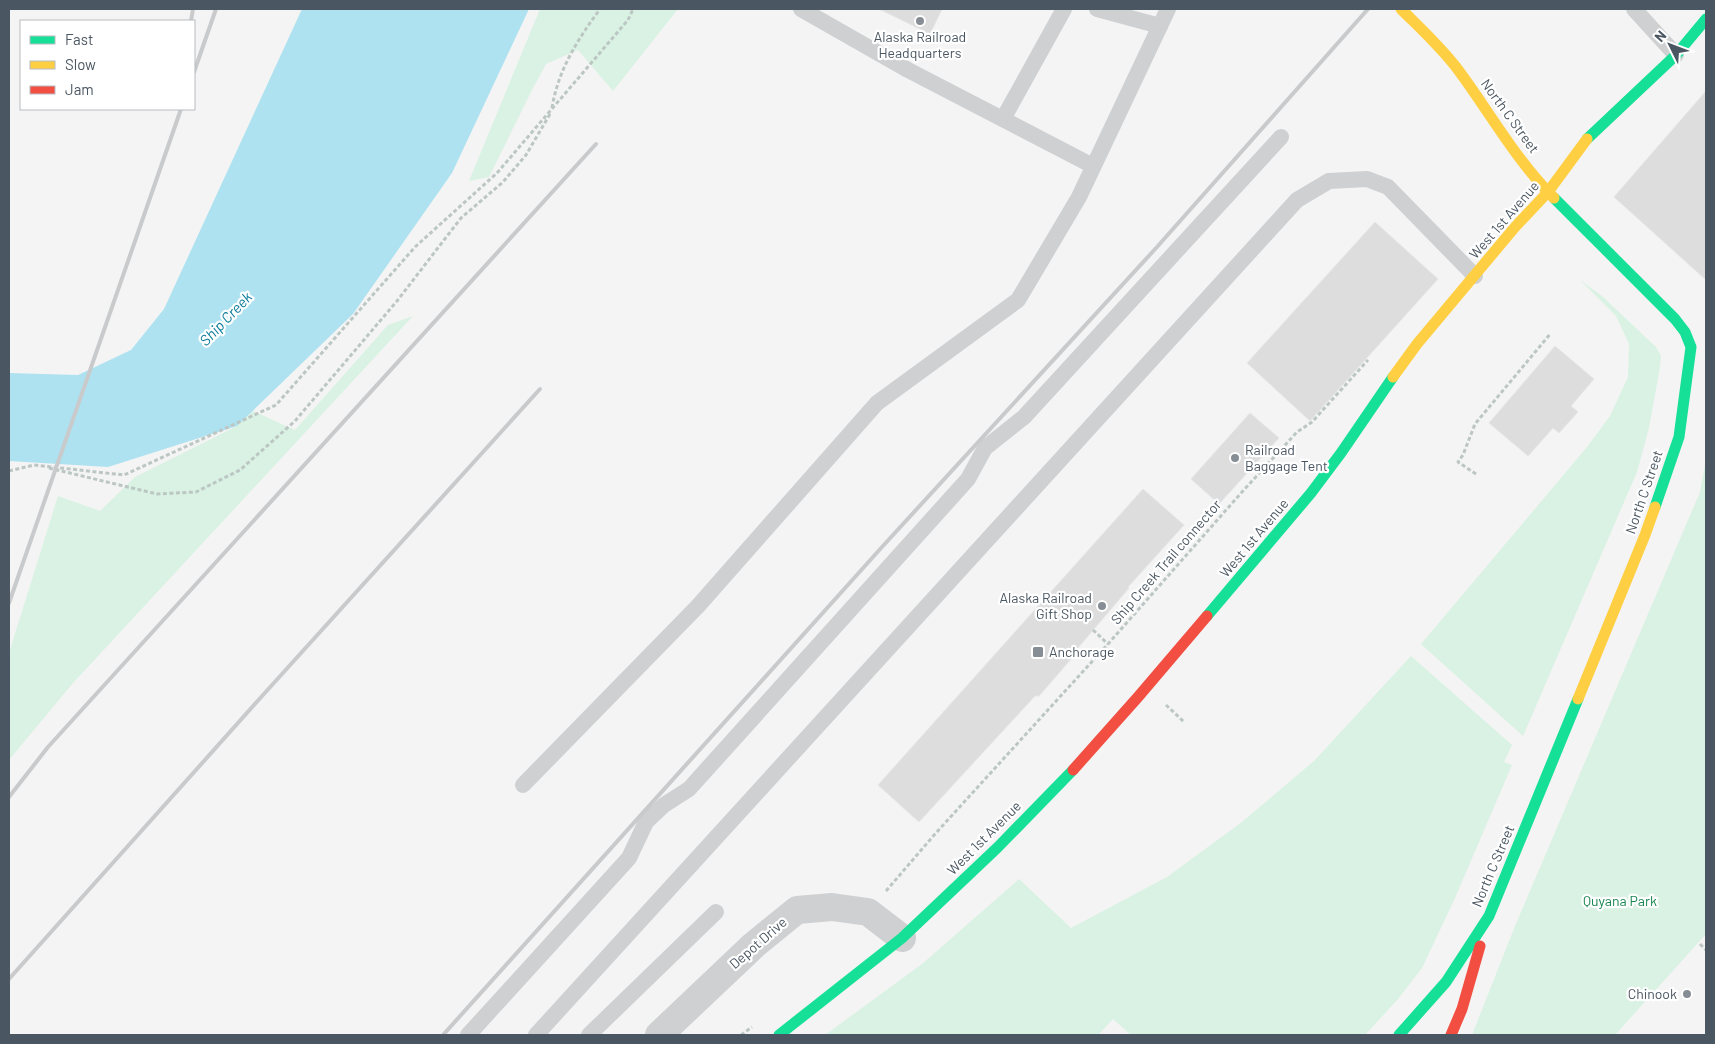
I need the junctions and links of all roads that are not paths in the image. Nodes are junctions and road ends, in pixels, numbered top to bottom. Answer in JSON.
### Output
{"nodes":[{"id":1,"x":801,"y":9,"type":"edge"},
{"id":2,"x":1064,"y":9,"type":"edge"},
{"id":3,"x":1097,"y":9,"type":"edge"},
{"id":4,"x":1168,"y":9,"type":"edge"},
{"id":5,"x":1401,"y":9,"type":"edge"},
{"id":6,"x":1634,"y":9,"type":"edge"},
{"id":7,"x":1706,"y":19,"type":"edge"},
{"id":8,"x":1160,"y":26,"type":"junction"},
{"id":9,"x":1676,"y":55,"type":"junction"},
{"id":10,"x":1003,"y":119,"type":"junction"},
{"id":11,"x":1281,"y":138,"type":"dead end"},
{"id":12,"x":1094,"y":166,"type":"junction"},
{"id":13,"x":1548,"y":192,"type":"junction"},
{"id":14,"x":1475,"y":276,"type":"junction"},
{"id":15,"x":1699,"y":349,"type":"edge"},
{"id":16,"x":523,"y":785,"type":"dead end"},
{"id":17,"x":716,"y":912,"type":"dead end"},
{"id":18,"x":1489,"y":916,"type":"junction"},
{"id":19,"x":902,"y":938,"type":"junction"},
{"id":20,"x":468,"y":1035,"type":"edge"},
{"id":21,"x":536,"y":1035,"type":"edge"},
{"id":22,"x":589,"y":1035,"type":"edge"},
{"id":23,"x":659,"y":1035,"type":"edge"},
{"id":24,"x":779,"y":1035,"type":"edge"},
{"id":25,"x":1399,"y":1035,"type":"edge"},
{"id":26,"x":1451,"y":1035,"type":"edge"}],
"edges":[{"from":1,"to":10,"type":"lane"},
{"from":2,"to":10,"type":"lane"},
{"from":3,"to":8,"type":"lane"},
{"from":4,"to":8,"type":"lane"},
{"from":5,"to":13,"type":"street","name":"North C Street"},
{"from":6,"to":9,"type":"lane"},
{"from":7,"to":9,"type":"street","name":"West 1st Avenue"},
{"from":8,"to":12,"type":"lane"},
{"from":9,"to":13,"type":"street","name":"West 1st Avenue"},
{"from":10,"to":12,"type":"lane"},
{"from":11,"to":20,"type":"lane"},
{"from":12,"to":16,"type":"lane"},
{"from":13,"to":14,"type":"street","name":"West 1st Avenue"},
{"from":13,"to":15,"type":"street","name":"North C Street"},
{"from":14,"to":19,"type":"street","name":"West 1st Avenue"},
{"from":14,"to":21,"type":"lane"},
{"from":15,"to":18,"type":"street","name":"North C Street"},
{"from":17,"to":22,"type":"lane"},
{"from":18,"to":25,"type":"street","name":"North C Street"},
{"from":18,"to":26,"type":"street"},
{"from":19,"to":23,"type":"street","name":"Depot Drive"},
{"from":19,"to":24,"type":"street","name":"West 1st Avenue"}]}
